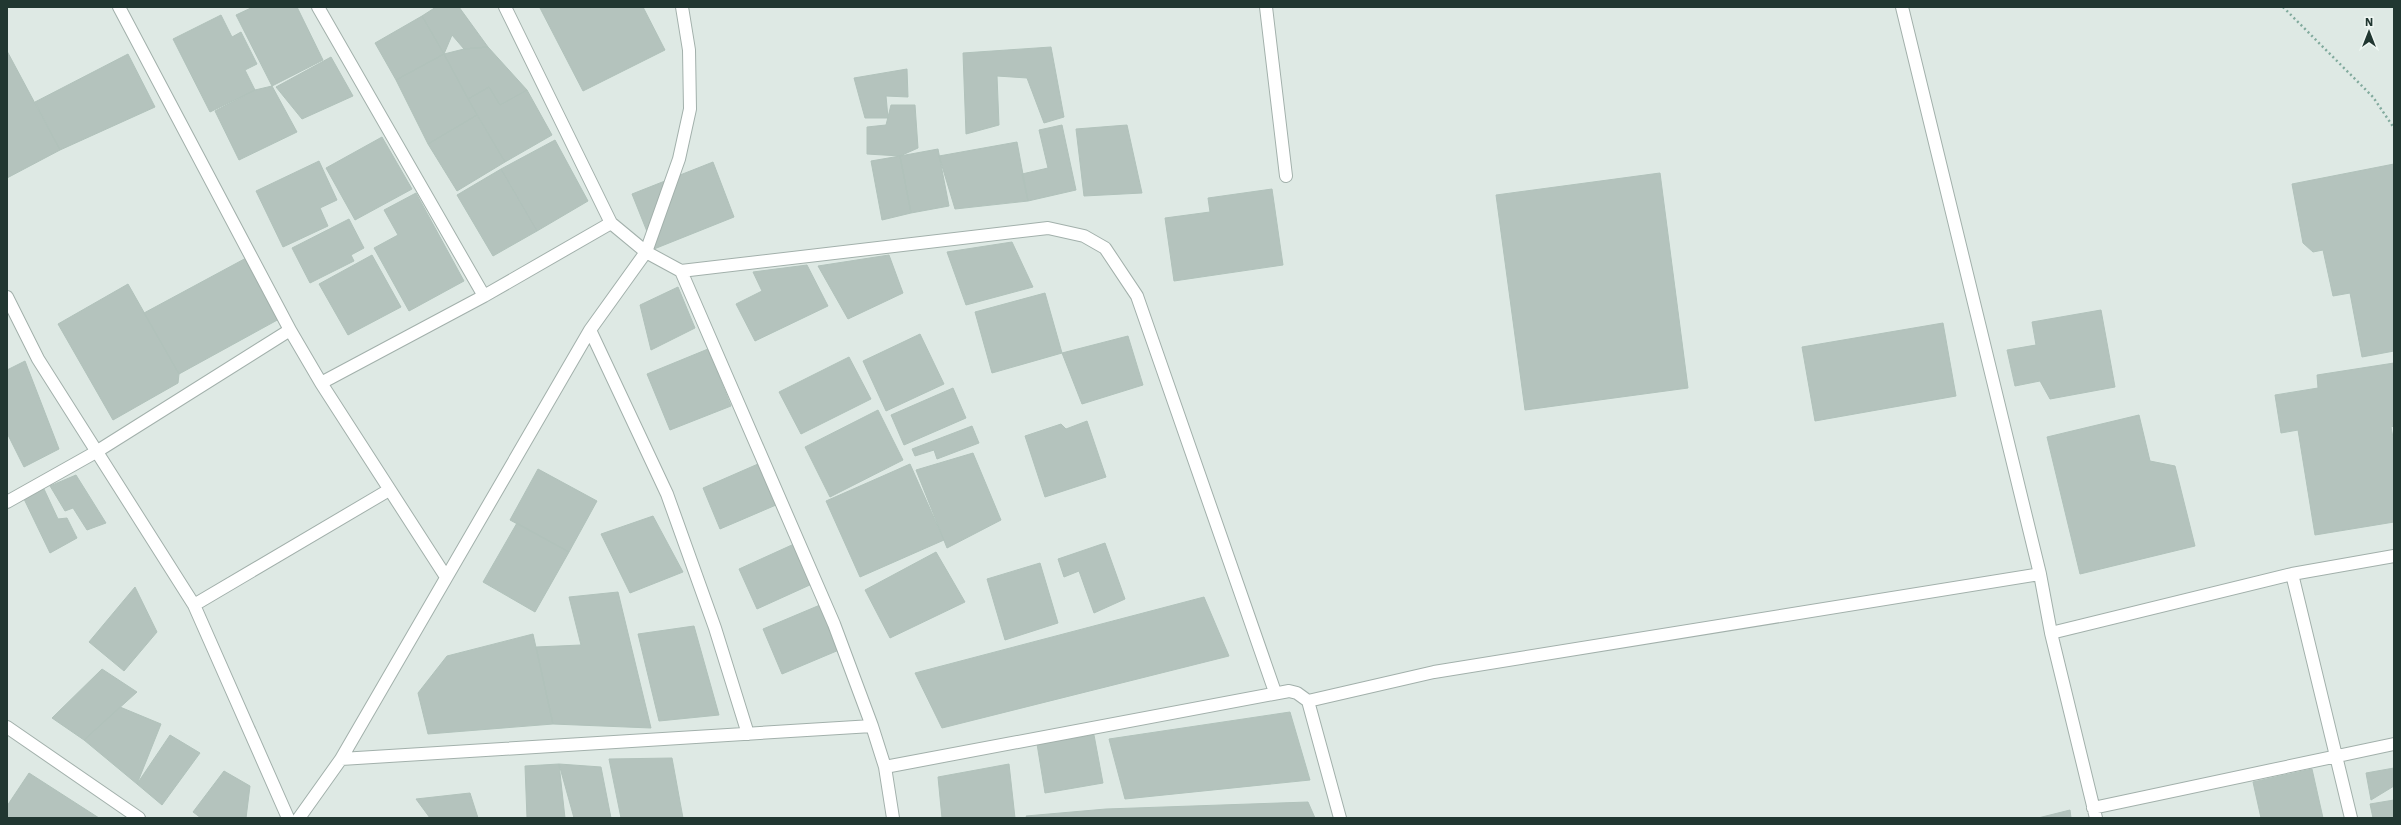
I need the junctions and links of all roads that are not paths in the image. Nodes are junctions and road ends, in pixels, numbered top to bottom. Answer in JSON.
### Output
{"nodes":[{"id":1,"x":118,"y":7,"type":"edge"},
{"id":2,"x":318,"y":7,"type":"edge"},
{"id":3,"x":505,"y":7,"type":"edge"},
{"id":4,"x":682,"y":7,"type":"edge"},
{"id":5,"x":1266,"y":7,"type":"edge"},
{"id":6,"x":1902,"y":7,"type":"edge"},
{"id":7,"x":1286,"y":176,"type":"dead end"},
{"id":8,"x":611,"y":223,"type":"junction"},
{"id":9,"x":646,"y":252,"type":"junction"},
{"id":10,"x":680,"y":271,"type":"junction"},
{"id":11,"x":484,"y":296,"type":"junction"},
{"id":12,"x":7,"y":297,"type":"edge"},
{"id":13,"x":290,"y":330,"type":"junction"},
{"id":14,"x":590,"y":330,"type":"junction"},
{"id":15,"x":321,"y":383,"type":"junction"},
{"id":16,"x":96,"y":452,"type":"junction"},
{"id":17,"x":389,"y":490,"type":"junction"},
{"id":18,"x":7,"y":502,"type":"edge"},
{"id":19,"x":2394,"y":556,"type":"edge"},
{"id":20,"x":2040,"y":574,"type":"junction"},
{"id":21,"x":2292,"y":574,"type":"junction"},
{"id":22,"x":446,"y":578,"type":"junction"},
{"id":23,"x":194,"y":605,"type":"junction"},
{"id":24,"x":2051,"y":633,"type":"junction"},
{"id":25,"x":1275,"y":692,"type":"junction"},
{"id":26,"x":1308,"y":701,"type":"junction"},
{"id":27,"x":872,"y":726,"type":"junction"},
{"id":28,"x":7,"y":727,"type":"edge"},
{"id":29,"x":748,"y":734,"type":"junction"},
{"id":30,"x":2394,"y":744,"type":"edge"},
{"id":31,"x":2336,"y":756,"type":"junction"},
{"id":32,"x":341,"y":759,"type":"junction"},
{"id":33,"x":885,"y":767,"type":"junction"},
{"id":34,"x":2094,"y":813,"type":"edge"},
{"id":35,"x":139,"y":818,"type":"edge"},
{"id":36,"x":288,"y":818,"type":"edge"},
{"id":37,"x":299,"y":818,"type":"edge"},
{"id":38,"x":893,"y":818,"type":"edge"},
{"id":39,"x":1340,"y":818,"type":"edge"},
{"id":40,"x":2351,"y":818,"type":"edge"}],
"edges":[{"from":1,"to":13,"type":"street"},
{"from":2,"to":11,"type":"street"},
{"from":3,"to":8,"type":"street"},
{"from":4,"to":9,"type":"street"},
{"from":5,"to":7,"type":"street"},
{"from":6,"to":20,"type":"street"},
{"from":8,"to":9,"type":"street"},
{"from":8,"to":11,"type":"street"},
{"from":9,"to":10,"type":"street"},
{"from":9,"to":14,"type":"street"},
{"from":10,"to":25,"type":"street"},
{"from":10,"to":27,"type":"street"},
{"from":11,"to":15,"type":"street"},
{"from":12,"to":16,"type":"street"},
{"from":13,"to":15,"type":"street"},
{"from":13,"to":16,"type":"street"},
{"from":14,"to":22,"type":"street"},
{"from":14,"to":29,"type":"street"},
{"from":15,"to":17,"type":"street"},
{"from":16,"to":18,"type":"street"},
{"from":16,"to":23,"type":"street"},
{"from":17,"to":22,"type":"street"},
{"from":17,"to":23,"type":"street"},
{"from":19,"to":21,"type":"street"},
{"from":20,"to":24,"type":"street"},
{"from":20,"to":26,"type":"street"},
{"from":21,"to":24,"type":"street"},
{"from":21,"to":31,"type":"street"},
{"from":22,"to":32,"type":"street"},
{"from":23,"to":36,"type":"street"},
{"from":24,"to":34,"type":"street"},
{"from":25,"to":26,"type":"street"},
{"from":25,"to":33,"type":"street"},
{"from":26,"to":39,"type":"street"},
{"from":27,"to":29,"type":"street"},
{"from":27,"to":33,"type":"street"},
{"from":28,"to":35,"type":"street"},
{"from":29,"to":32,"type":"street"},
{"from":30,"to":31,"type":"street"},
{"from":31,"to":34,"type":"street"},
{"from":31,"to":40,"type":"street"},
{"from":32,"to":37,"type":"street"},
{"from":33,"to":38,"type":"street"}]}
